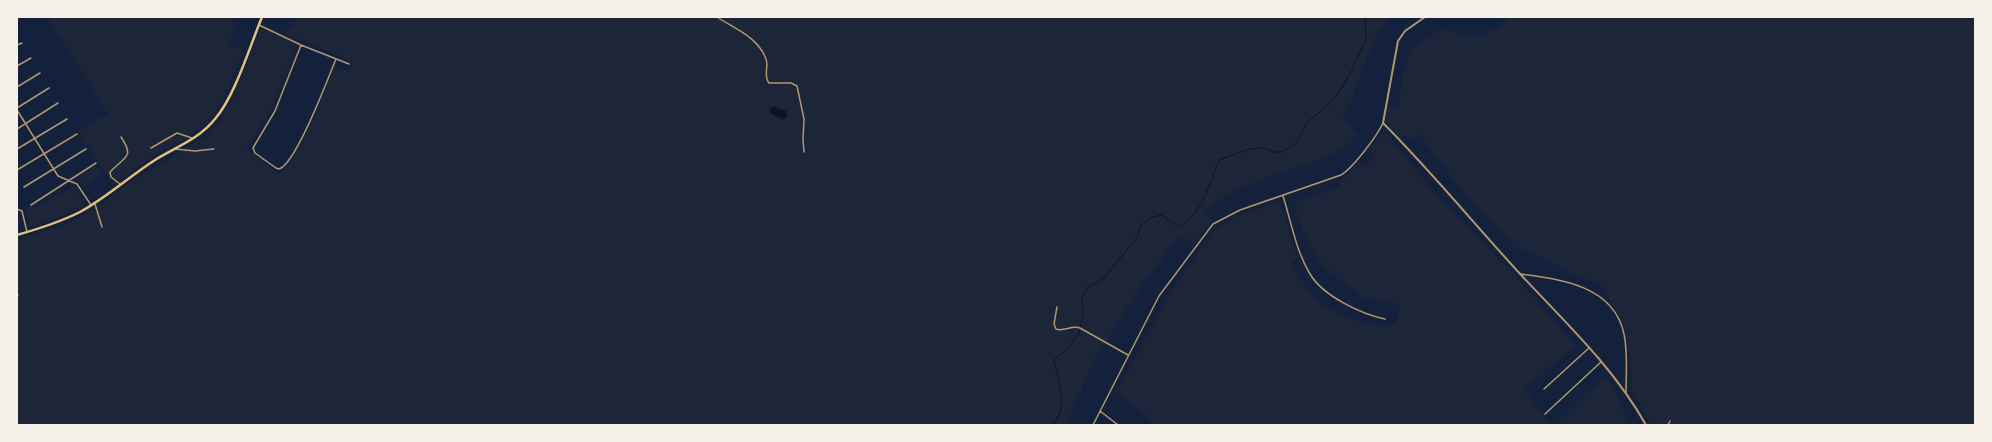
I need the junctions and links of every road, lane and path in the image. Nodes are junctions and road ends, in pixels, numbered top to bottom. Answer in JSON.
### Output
{"nodes":[{"id":1,"x":262,"y":17,"type":"edge"},
{"id":2,"x":717,"y":17,"type":"edge"},
{"id":3,"x":1425,"y":17,"type":"edge"},
{"id":4,"x":259,"y":25,"type":"junction"},
{"id":5,"x":22,"y":43,"type":"dead end"},
{"id":6,"x":17,"y":45,"type":"edge"},
{"id":7,"x":301,"y":45,"type":"junction"},
{"id":8,"x":31,"y":58,"type":"dead end"},
{"id":9,"x":336,"y":59,"type":"junction"},
{"id":10,"x":349,"y":64,"type":"dead end"},
{"id":11,"x":17,"y":66,"type":"edge"},
{"id":12,"x":40,"y":73,"type":"dead end"},
{"id":13,"x":17,"y":87,"type":"edge"},
{"id":14,"x":49,"y":88,"type":"dead end"},
{"id":15,"x":58,"y":103,"type":"dead end"},
{"id":16,"x":17,"y":109,"type":"edge"},
{"id":17,"x":68,"y":119,"type":"dead end"},
{"id":18,"x":1382,"y":123,"type":"junction"},
{"id":19,"x":25,"y":124,"type":"junction"},
{"id":20,"x":17,"y":128,"type":"edge"},
{"id":21,"x":77,"y":134,"type":"dead end"},
{"id":22,"x":121,"y":137,"type":"dead end"},
{"id":23,"x":34,"y":139,"type":"junction"},
{"id":24,"x":194,"y":139,"type":"junction"},
{"id":25,"x":152,"y":148,"type":"dead end"},
{"id":26,"x":17,"y":149,"type":"edge"},
{"id":27,"x":175,"y":149,"type":"junction"},
{"id":28,"x":86,"y":150,"type":"dead end"},
{"id":29,"x":214,"y":150,"type":"dead end"},
{"id":30,"x":804,"y":152,"type":"dead end"},
{"id":31,"x":43,"y":154,"type":"junction"},
{"id":32,"x":96,"y":163,"type":"dead end"},
{"id":33,"x":17,"y":170,"type":"edge"},
{"id":34,"x":54,"y":170,"type":"junction"},
{"id":35,"x":69,"y":181,"type":"junction"},
{"id":36,"x":120,"y":184,"type":"junction"},
{"id":37,"x":24,"y":187,"type":"dead end"},
{"id":38,"x":1283,"y":196,"type":"junction"},
{"id":39,"x":94,"y":202,"type":"junction"},
{"id":40,"x":31,"y":205,"type":"dead end"},
{"id":41,"x":91,"y":205,"type":"junction"},
{"id":42,"x":17,"y":209,"type":"edge"},
{"id":43,"x":102,"y":227,"type":"dead end"},
{"id":44,"x":27,"y":232,"type":"junction"},
{"id":45,"x":17,"y":235,"type":"edge"},
{"id":46,"x":1520,"y":274,"type":"junction"},
{"id":47,"x":1057,"y":307,"type":"dead end"},
{"id":48,"x":1385,"y":319,"type":"dead end"},
{"id":49,"x":1589,"y":348,"type":"junction"},
{"id":50,"x":1128,"y":355,"type":"junction"},
{"id":51,"x":1601,"y":362,"type":"junction"},
{"id":52,"x":1544,"y":389,"type":"dead end"},
{"id":53,"x":1626,"y":393,"type":"junction"},
{"id":54,"x":1100,"y":411,"type":"junction"},
{"id":55,"x":1545,"y":414,"type":"dead end"},
{"id":56,"x":1670,"y":421,"type":"dead end"},
{"id":57,"x":1092,"y":425,"type":"edge"},
{"id":58,"x":1118,"y":425,"type":"edge"},
{"id":59,"x":1646,"y":425,"type":"edge"},
{"id":60,"x":1668,"y":425,"type":"edge"}],
"edges":[{"from":1,"to":4,"type":"main road"},
{"from":2,"to":30,"type":"street"},
{"from":3,"to":18,"type":"street"},
{"from":4,"to":7,"type":"street"},
{"from":4,"to":24,"type":"main road"},
{"from":5,"to":6,"type":"street"},
{"from":7,"to":9,"type":"street"},
{"from":7,"to":9,"type":"street"},
{"from":8,"to":11,"type":"street"},
{"from":9,"to":10,"type":"street"},
{"from":12,"to":13,"type":"street"},
{"from":14,"to":16,"type":"street"},
{"from":15,"to":19,"type":"street"},
{"from":16,"to":19,"type":"street"},
{"from":17,"to":23,"type":"street"},
{"from":18,"to":38,"type":"street"},
{"from":18,"to":46,"type":"street"},
{"from":19,"to":20,"type":"street"},
{"from":19,"to":23,"type":"street"},
{"from":21,"to":31,"type":"street"},
{"from":22,"to":36,"type":"street"},
{"from":23,"to":26,"type":"street"},
{"from":23,"to":31,"type":"street"},
{"from":24,"to":25,"type":"street"},
{"from":24,"to":27,"type":"main road"},
{"from":27,"to":29,"type":"street"},
{"from":27,"to":36,"type":"main road"},
{"from":28,"to":34,"type":"street"},
{"from":31,"to":33,"type":"street"},
{"from":31,"to":34,"type":"street"},
{"from":32,"to":35,"type":"street"},
{"from":34,"to":35,"type":"street"},
{"from":34,"to":37,"type":"street"},
{"from":35,"to":40,"type":"street"},
{"from":35,"to":41,"type":"street"},
{"from":36,"to":39,"type":"main road"},
{"from":38,"to":48,"type":"street"},
{"from":38,"to":50,"type":"street"},
{"from":39,"to":41,"type":"main road"},
{"from":39,"to":43,"type":"street"},
{"from":41,"to":44,"type":"main road"},
{"from":42,"to":44,"type":"street"},
{"from":44,"to":45,"type":"main road"},
{"from":46,"to":49,"type":"street"},
{"from":46,"to":53,"type":"street"},
{"from":47,"to":50,"type":"street"},
{"from":49,"to":51,"type":"street"},
{"from":49,"to":52,"type":"street"},
{"from":50,"to":54,"type":"street"},
{"from":51,"to":53,"type":"street"},
{"from":51,"to":55,"type":"street"},
{"from":53,"to":59,"type":"street"},
{"from":54,"to":57,"type":"street"},
{"from":54,"to":58,"type":"street"},
{"from":56,"to":60,"type":"street"}]}
